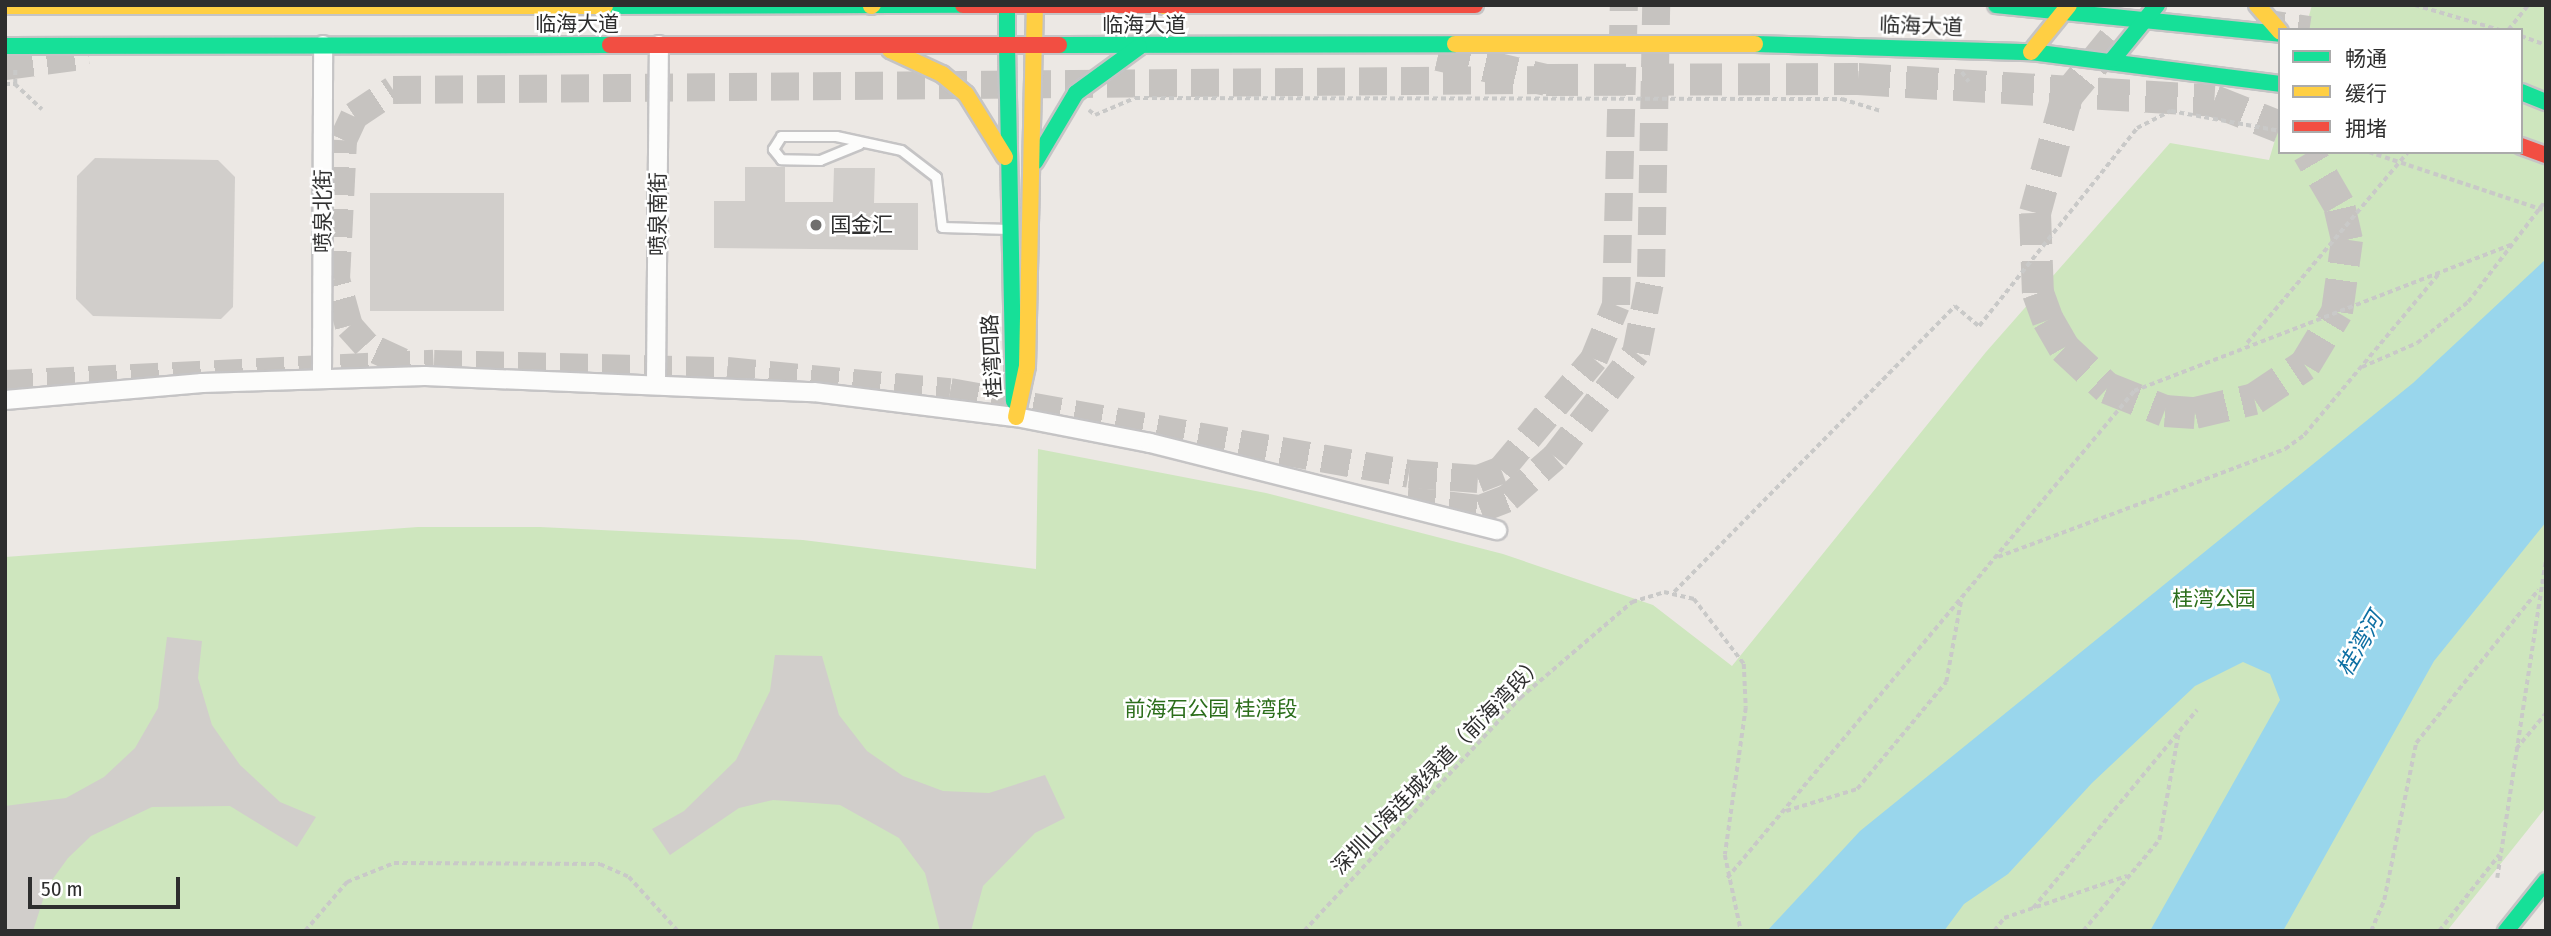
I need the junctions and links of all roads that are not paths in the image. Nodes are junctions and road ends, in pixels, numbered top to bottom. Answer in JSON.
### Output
{"nodes":[{"id":1,"x":1007,"y":5,"type":"edge"},
{"id":2,"x":1035,"y":5,"type":"edge"},
{"id":3,"x":1475,"y":5,"type":"edge"},
{"id":4,"x":1996,"y":5,"type":"edge"},
{"id":5,"x":2257,"y":5,"type":"edge"},
{"id":6,"x":5,"y":6,"type":"edge"},
{"id":7,"x":872,"y":6,"type":"edge"},
{"id":8,"x":1163,"y":6,"type":"edge"},
{"id":9,"x":2067,"y":7,"type":"edge"},
{"id":10,"x":2152,"y":11,"type":"edge"},
{"id":11,"x":2278,"y":30,"type":"edge"},
{"id":12,"x":2278,"y":32,"type":"edge"},
{"id":13,"x":323,"y":45,"type":"junction"},
{"id":14,"x":659,"y":45,"type":"junction"},
{"id":15,"x":1007,"y":45,"type":"junction"},
{"id":16,"x":1034,"y":45,"type":"junction"},
{"id":17,"x":5,"y":46,"type":"edge"},
{"id":18,"x":880,"y":46,"type":"junction"},
{"id":19,"x":1143,"y":46,"type":"junction"},
{"id":20,"x":2031,"y":52,"type":"junction"},
{"id":21,"x":2113,"y":59,"type":"junction"},
{"id":22,"x":2278,"y":84,"type":"edge"},
{"id":23,"x":2523,"y":94,"type":"edge"},
{"id":24,"x":2546,"y":102,"type":"edge"},
{"id":25,"x":859,"y":144,"type":"junction"},
{"id":26,"x":2523,"y":147,"type":"edge"},
{"id":27,"x":2546,"y":155,"type":"edge"},
{"id":28,"x":1010,"y":171,"type":"junction"},
{"id":29,"x":1031,"y":173,"type":"junction"},
{"id":30,"x":1011,"y":229,"type":"junction"},
{"id":31,"x":322,"y":377,"type":"junction"},
{"id":32,"x":656,"y":382,"type":"junction"},
{"id":33,"x":5,"y":400,"type":"edge"},
{"id":34,"x":1016,"y":417,"type":"junction"},
{"id":35,"x":1497,"y":530,"type":"dead end"},
{"id":36,"x":2546,"y":881,"type":"edge"},
{"id":37,"x":2505,"y":931,"type":"edge"}],
"edges":[{"from":1,"to":2,"type":"main road","name":"临海大道"},
{"from":1,"to":7,"type":"main road","name":"临海大道"},
{"from":1,"to":15,"type":"main road","name":"桂湾四路"},
{"from":2,"to":8,"type":"main road","name":"临海大道"},
{"from":2,"to":16,"type":"main road","name":"桂湾四路"},
{"from":3,"to":8,"type":"main road","name":"临海大道"},
{"from":4,"to":9,"type":"main road"},
{"from":5,"to":11,"type":"main road"},
{"from":6,"to":7,"type":"main road","name":"临海大道"},
{"from":9,"to":10,"type":"main road"},
{"from":9,"to":20,"type":"main road"},
{"from":10,"to":12,"type":"main road"},
{"from":10,"to":21,"type":"main road"},
{"from":13,"to":14,"type":"main road","name":"临海大道"},
{"from":13,"to":17,"type":"main road","name":"临海大道"},
{"from":13,"to":31,"type":"street","name":"喷泉北街"},
{"from":14,"to":18,"type":"main road","name":"临海大道"},
{"from":14,"to":32,"type":"street","name":"喷泉南街"},
{"from":15,"to":16,"type":"main road","name":"临海大道"},
{"from":15,"to":18,"type":"main road","name":"临海大道"},
{"from":15,"to":28,"type":"main road","name":"桂湾四路"},
{"from":16,"to":19,"type":"main road","name":"临海大道"},
{"from":16,"to":29,"type":"main road","name":"桂湾四路"},
{"from":18,"to":28,"type":"main road"},
{"from":19,"to":20,"type":"main road","name":"临海大道"},
{"from":19,"to":29,"type":"main road"},
{"from":20,"to":21,"type":"main road","name":"临海大道"},
{"from":21,"to":22,"type":"main road","name":"临海大道"},
{"from":23,"to":24,"type":"main road"},
{"from":25,"to":25,"type":"lane"},
{"from":25,"to":30,"type":"lane"},
{"from":26,"to":27,"type":"main road"},
{"from":28,"to":30,"type":"main road","name":"桂湾四路"},
{"from":29,"to":34,"type":"main road","name":"桂湾四路"},
{"from":30,"to":34,"type":"main road","name":"桂湾四路"},
{"from":31,"to":32,"type":"street"},
{"from":31,"to":33,"type":"street"},
{"from":32,"to":34,"type":"street"},
{"from":34,"to":35,"type":"street"},
{"from":36,"to":37,"type":"main road"}]}
